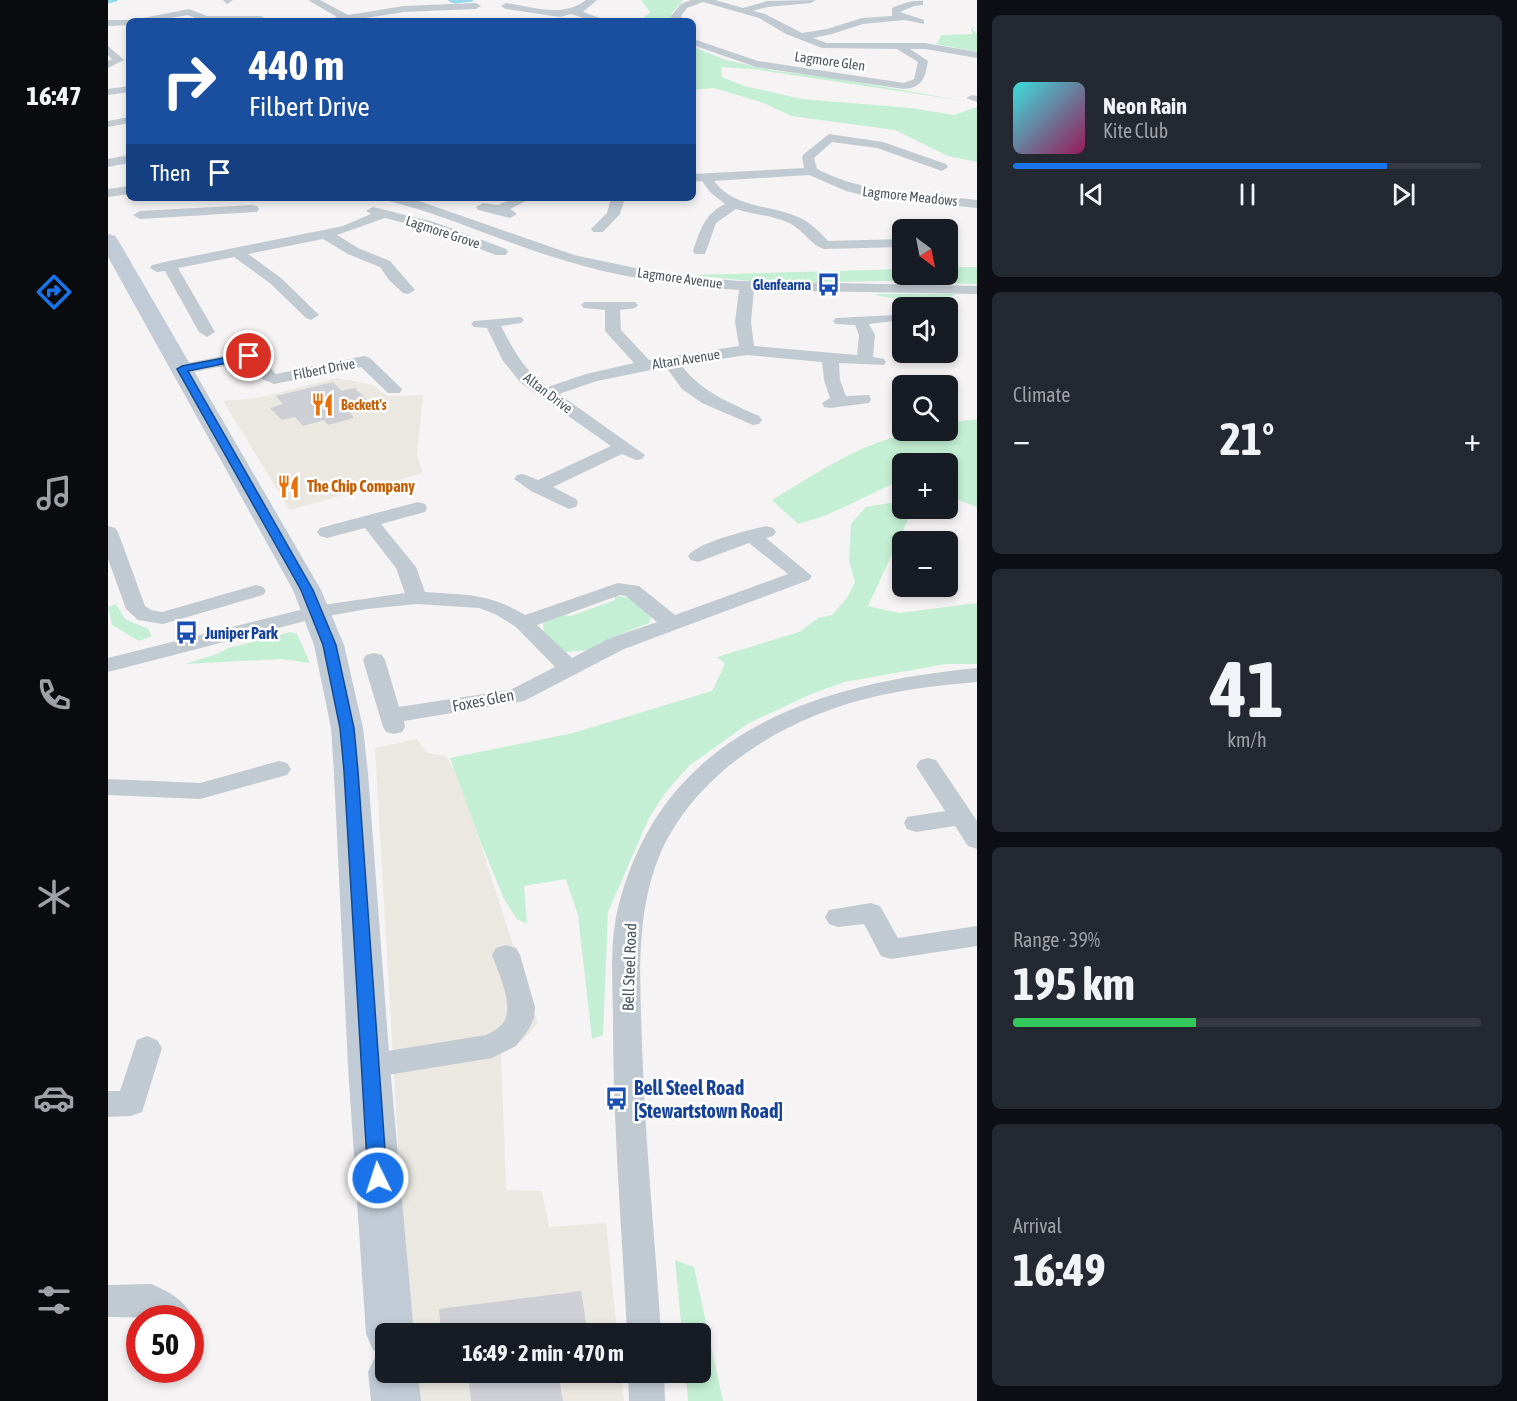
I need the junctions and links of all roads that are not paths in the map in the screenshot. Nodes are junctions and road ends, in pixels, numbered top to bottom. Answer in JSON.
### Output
{"nodes":[{"id":1,"x":313,"y":0,"type":"edge"},
{"id":2,"x":592,"y":0,"type":"edge"},
{"id":3,"x":700,"y":0,"type":"edge"},
{"id":4,"x":705,"y":0,"type":"edge"},
{"id":5,"x":811,"y":0,"type":"edge"},
{"id":6,"x":901,"y":0,"type":"edge"},
{"id":7,"x":493,"y":5,"type":"edge"},
{"id":8,"x":583,"y":7,"type":"junction"},
{"id":9,"x":405,"y":9,"type":"junction"},
{"id":10,"x":544,"y":10,"type":"edge"},
{"id":11,"x":745,"y":10,"type":"junction"},
{"id":12,"x":573,"y":12,"type":"junction"},
{"id":13,"x":154,"y":18,"type":"edge"},
{"id":14,"x":204,"y":18,"type":"edge"},
{"id":15,"x":348,"y":18,"type":"joint"},
{"id":16,"x":423,"y":18,"type":"edge"},
{"id":17,"x":593,"y":18,"type":"edge"},
{"id":18,"x":677,"y":18,"type":"edge"},
{"id":19,"x":902,"y":18,"type":"junction"},
{"id":20,"x":921,"y":22,"type":"dead end"},
{"id":21,"x":108,"y":23,"type":"edge"},
{"id":22,"x":126,"y":26,"type":"edge"},
{"id":23,"x":800,"y":37,"type":"junction"},
{"id":24,"x":696,"y":44,"type":"edge"},
{"id":25,"x":900,"y":46,"type":"junction"},
{"id":26,"x":112,"y":47,"type":"edge"},
{"id":27,"x":977,"y":55,"type":"edge"},
{"id":28,"x":108,"y":65,"type":"edge"},
{"id":29,"x":126,"y":89,"type":"edge"},
{"id":30,"x":108,"y":92,"type":"edge"},
{"id":31,"x":126,"y":160,"type":"edge"},
{"id":32,"x":108,"y":165,"type":"edge"},
{"id":33,"x":942,"y":167,"type":"dead end"},
{"id":34,"x":811,"y":171,"type":"junction"},
{"id":35,"x":699,"y":178,"type":"edge"},
{"id":36,"x":126,"y":190,"type":"edge"},
{"id":37,"x":108,"y":193,"type":"edge"},
{"id":38,"x":408,"y":201,"type":"edge"},
{"id":39,"x":434,"y":201,"type":"edge"},
{"id":40,"x":520,"y":201,"type":"edge"},
{"id":41,"x":617,"y":201,"type":"edge"},
{"id":42,"x":977,"y":204,"type":"edge"},
{"id":43,"x":426,"y":205,"type":"junction"},
{"id":44,"x":734,"y":205,"type":"junction"},
{"id":45,"x":483,"y":207,"type":"dead end"},
{"id":46,"x":256,"y":215,"type":"edge"},
{"id":47,"x":137,"y":216,"type":"dead end"},
{"id":48,"x":584,"y":228,"type":"dead end"},
{"id":49,"x":325,"y":234,"type":"junction"},
{"id":50,"x":108,"y":240,"type":"edge"},
{"id":51,"x":892,"y":243,"type":"edge"},
{"id":52,"x":273,"y":244,"type":"junction"},
{"id":53,"x":700,"y":251,"type":"junction"},
{"id":54,"x":501,"y":252,"type":"dead end"},
{"id":55,"x":238,"y":253,"type":"junction"},
{"id":56,"x":683,"y":253,"type":"dead end"},
{"id":57,"x":715,"y":254,"type":"dead end"},
{"id":58,"x":747,"y":287,"type":"junction"},
{"id":59,"x":408,"y":290,"type":"dead end"},
{"id":60,"x":977,"y":290,"type":"edge"},
{"id":61,"x":589,"y":305,"type":"dead end"},
{"id":62,"x":612,"y":305,"type":"junction"},
{"id":63,"x":630,"y":305,"type":"dead end"},
{"id":64,"x":311,"y":315,"type":"dead end"},
{"id":65,"x":889,"y":318,"type":"dead end"},
{"id":66,"x":516,"y":320,"type":"dead end"},
{"id":67,"x":860,"y":320,"type":"junction"},
{"id":68,"x":841,"y":321,"type":"dead end"},
{"id":69,"x":207,"y":332,"type":"dead end"},
{"id":70,"x":747,"y":350,"type":"junction"},
{"id":71,"x":830,"y":357,"type":"junction"},
{"id":72,"x":669,"y":360,"type":"junction"},
{"id":73,"x":645,"y":365,"type":"junction"},
{"id":74,"x":182,"y":369,"type":"junction"},
{"id":75,"x":394,"y":389,"type":"dead end"},
{"id":76,"x":546,"y":393,"type":"junction"},
{"id":77,"x":863,"y":399,"type":"dead end"},
{"id":78,"x":755,"y":420,"type":"dead end"},
{"id":79,"x":570,"y":503,"type":"dead end"},
{"id":80,"x":418,"y":508,"type":"dead end"},
{"id":81,"x":369,"y":521,"type":"junction"},
{"id":82,"x":108,"y":532,"type":"edge"},
{"id":83,"x":327,"y":532,"type":"dead end"},
{"id":84,"x":698,"y":556,"type":"dead end"},
{"id":85,"x":256,"y":591,"type":"dead end"},
{"id":86,"x":417,"y":598,"type":"junction"},
{"id":87,"x":316,"y":612,"type":"junction"},
{"id":88,"x":523,"y":623,"type":"junction"},
{"id":89,"x":672,"y":624,"type":"junction"},
{"id":90,"x":374,"y":660,"type":"dead end"},
{"id":91,"x":108,"y":665,"type":"edge"},
{"id":92,"x":569,"y":668,"type":"junction"},
{"id":93,"x":977,"y":675,"type":"edge"},
{"id":94,"x":928,"y":766,"type":"dead end"},
{"id":95,"x":279,"y":769,"type":"dead end"},
{"id":96,"x":108,"y":787,"type":"edge"},
{"id":97,"x":960,"y":818,"type":"junction"},
{"id":98,"x":916,"y":823,"type":"dead end"},
{"id":99,"x":977,"y":840,"type":"edge"},
{"id":100,"x":838,"y":917,"type":"dead end"},
{"id":101,"x":977,"y":936,"type":"edge"},
{"id":102,"x":506,"y":955,"type":"dead end"},
{"id":103,"x":147,"y":1048,"type":"dead end"},
{"id":104,"x":369,"y":1066,"type":"junction"},
{"id":105,"x":108,"y":1104,"type":"edge"},
{"id":106,"x":108,"y":1301,"type":"edge"},
{"id":107,"x":158,"y":1305,"type":"edge"},
{"id":108,"x":389,"y":1323,"type":"edge"},
{"id":109,"x":643,"y":1323,"type":"edge"},
{"id":110,"x":394,"y":1383,"type":"edge"},
{"id":111,"x":646,"y":1383,"type":"edge"},
{"id":112,"x":396,"y":1401,"type":"edge"},
{"id":113,"x":647,"y":1401,"type":"edge"}],
"edges":[{"from":1,"to":15,"type":"street"},
{"from":2,"to":8,"type":"street"},
{"from":3,"to":18,"type":"street"},
{"from":4,"to":11,"type":"street","name":"Lagmore Glen"},
{"from":5,"to":11,"type":"street","name":"Lagmore Glen"},
{"from":6,"to":19,"type":"street"},
{"from":7,"to":9,"type":"street"},
{"from":7,"to":10,"type":"street"},
{"from":8,"to":10,"type":"street"},
{"from":8,"to":12,"type":"street"},
{"from":9,"to":15,"type":"street"},
{"from":9,"to":16,"type":"street"},
{"from":10,"to":12,"type":"street"},
{"from":11,"to":23,"type":"street","name":"Lagmore Glen"},
{"from":12,"to":17,"type":"street"},
{"from":13,"to":14,"type":"street"},
{"from":19,"to":20,"type":"street","name":"Lagmore Glen"},
{"from":19,"to":23,"type":"street","name":"Lagmore Glen"},
{"from":21,"to":22,"type":"street"},
{"from":23,"to":25,"type":"street","name":"Lagmore Glen"},
{"from":24,"to":25,"type":"street","name":"Lagmore Glen"},
{"from":25,"to":27,"type":"street","name":"Lagmore Glen"},
{"from":26,"to":28,"type":"street"},
{"from":29,"to":30,"type":"street"},
{"from":31,"to":32,"type":"street"},
{"from":33,"to":34,"type":"street","name":"Lagmore Meadows"},
{"from":34,"to":35,"type":"street","name":"Lagmore Meadows"},
{"from":34,"to":42,"type":"street","name":"Lagmore Meadows"},
{"from":35,"to":44,"type":"street","name":"Lagmore Meadows"},
{"from":36,"to":37,"type":"street"},
{"from":38,"to":43,"type":"street","name":"Lagmore Avenue"},
{"from":39,"to":43,"type":"street"},
{"from":40,"to":45,"type":"street"},
{"from":41,"to":48,"type":"street"},
{"from":43,"to":58,"type":"street","name":"Lagmore Avenue"},
{"from":44,"to":51,"type":"street","name":"Lagmore Meadows"},
{"from":44,"to":53,"type":"street"},
{"from":46,"to":47,"type":"street"},
{"from":46,"to":52,"type":"street"},
{"from":49,"to":52,"type":"street","name":"Lagmore Grove"},
{"from":49,"to":54,"type":"street","name":"Lagmore Grove"},
{"from":49,"to":59,"type":"street"},
{"from":50,"to":74,"type":"main road"},
{"from":52,"to":55,"type":"street","name":"Lagmore Grove"},
{"from":53,"to":56,"type":"street"},
{"from":53,"to":57,"type":"street"},
{"from":55,"to":64,"type":"street"},
{"from":55,"to":69,"type":"street","name":"Lagmore Grove"},
{"from":58,"to":60,"type":"street","name":"Lagmore Avenue"},
{"from":58,"to":70,"type":"street"},
{"from":61,"to":62,"type":"street"},
{"from":62,"to":63,"type":"street"},
{"from":62,"to":73,"type":"street"},
{"from":65,"to":67,"type":"street"},
{"from":66,"to":76,"type":"street","name":"Altan Drive"},
{"from":67,"to":68,"type":"street"},
{"from":67,"to":71,"type":"street","name":"Altan Avenue"},
{"from":70,"to":71,"type":"street","name":"Altan Avenue"},
{"from":70,"to":72,"type":"street","name":"Altan Avenue"},
{"from":71,"to":77,"type":"street"},
{"from":72,"to":73,"type":"street","name":"Altan Avenue"},
{"from":72,"to":78,"type":"street"},
{"from":73,"to":76,"type":"street","name":"Altan Avenue"},
{"from":74,"to":75,"type":"street","name":"Filbert Drive"},
{"from":74,"to":87,"type":"main road"},
{"from":76,"to":79,"type":"street","name":"Altan Drive"},
{"from":80,"to":81,"type":"street"},
{"from":81,"to":83,"type":"street"},
{"from":81,"to":86,"type":"street"},
{"from":82,"to":85,"type":"street"},
{"from":84,"to":89,"type":"street","name":"Foxes Glen"},
{"from":86,"to":87,"type":"street"},
{"from":86,"to":88,"type":"street"},
{"from":87,"to":91,"type":"street"},
{"from":87,"to":104,"type":"main road"},
{"from":88,"to":89,"type":"street"},
{"from":88,"to":92,"type":"street"},
{"from":89,"to":92,"type":"street","name":"Foxes Glen"},
{"from":90,"to":92,"type":"street","name":"Foxes Glen"},
{"from":93,"to":109,"type":"street","name":"Bell Steel Road"},
{"from":94,"to":97,"type":"street"},
{"from":95,"to":96,"type":"street"},
{"from":97,"to":98,"type":"street"},
{"from":97,"to":99,"type":"street"},
{"from":100,"to":101,"type":"street"},
{"from":102,"to":104,"type":"street"},
{"from":103,"to":105,"type":"street"},
{"from":104,"to":108,"type":"main road"},
{"from":106,"to":107,"type":"street"},
{"from":110,"to":112,"type":"main road"},
{"from":111,"to":113,"type":"street"}]}
